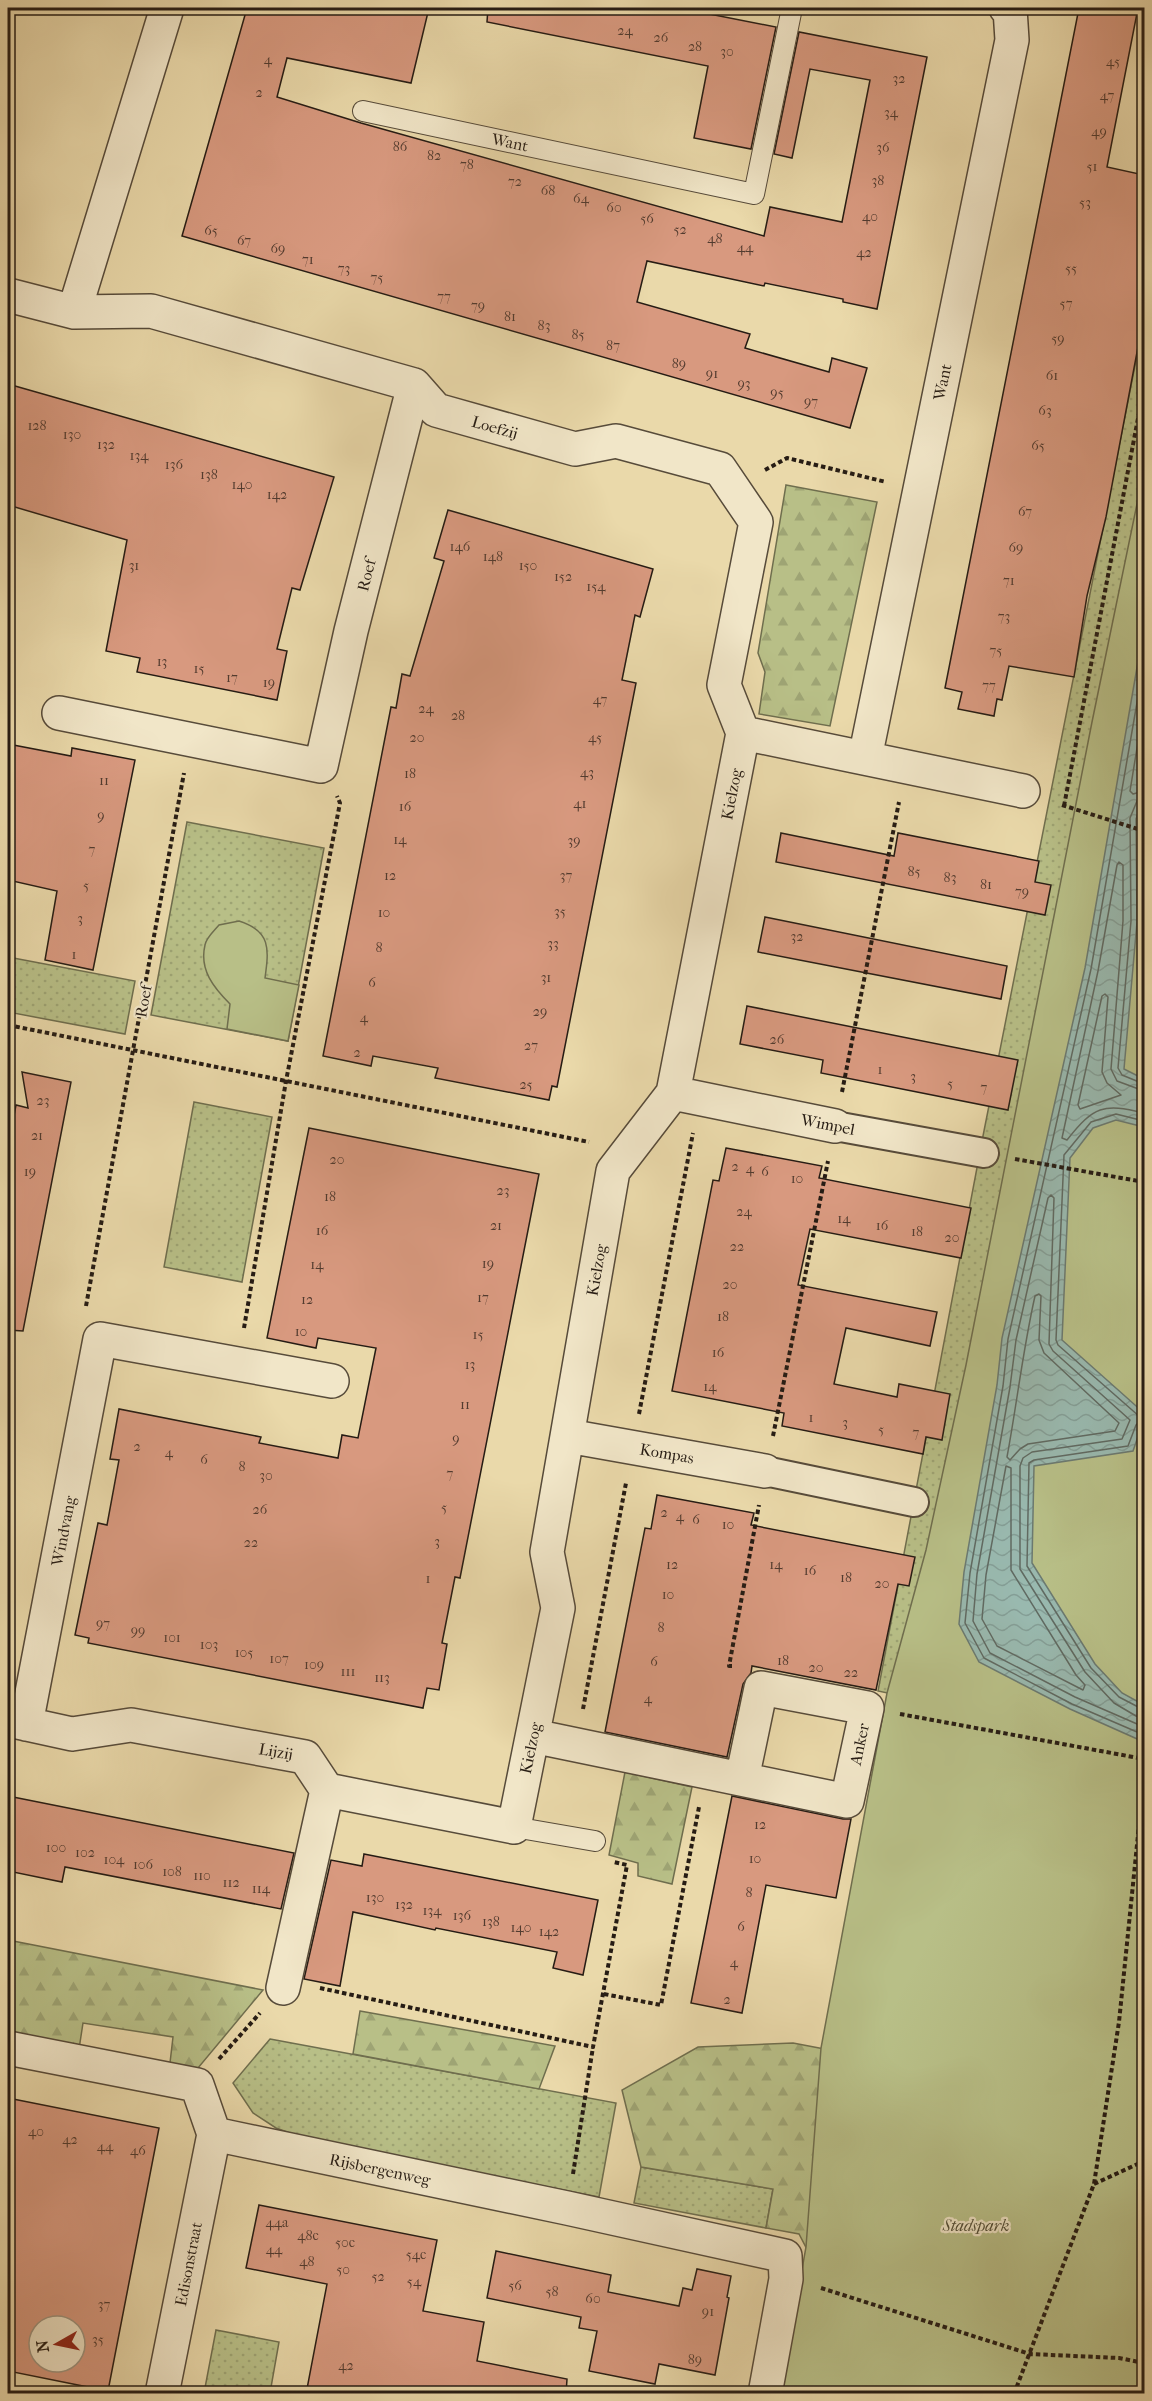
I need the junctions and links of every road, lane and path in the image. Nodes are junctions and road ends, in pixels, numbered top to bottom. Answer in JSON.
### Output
{"nodes":[{"id":1,"x":167,"y":8,"type":"edge"},
{"id":2,"x":792,"y":8,"type":"edge"},
{"id":3,"x":1006,"y":8,"type":"edge"},
{"id":4,"x":363,"y":111,"type":"dead end"},
{"id":5,"x":8,"y":295,"type":"edge"},
{"id":6,"x":74,"y":312,"type":"junction"},
{"id":7,"x":414,"y":385,"type":"junction"},
{"id":8,"x":1144,"y":387,"type":"edge"},
{"id":9,"x":733,"y":489,"type":"junction"},
{"id":10,"x":920,"y":490,"type":"junction"},
{"id":11,"x":59,"y":713,"type":"dead end"},
{"id":12,"x":743,"y":733,"type":"junction"},
{"id":13,"x":190,"y":739,"type":"junction"},
{"id":14,"x":865,"y":758,"type":"junction"},
{"id":15,"x":321,"y":766,"type":"junction"},
{"id":16,"x":1023,"y":792,"type":"joint"},
{"id":17,"x":900,"y":798,"type":"dead end"},
{"id":18,"x":1064,"y":806,"type":"junction"},
{"id":19,"x":1143,"y":831,"type":"edge"},
{"id":20,"x":8,"y":1025,"type":"edge"},
{"id":21,"x":134,"y":1050,"type":"junction"},
{"id":22,"x":286,"y":1081,"type":"junction"},
{"id":23,"x":673,"y":1093,"type":"junction"},
{"id":24,"x":835,"y":1126,"type":"junction"},
{"id":25,"x":629,"y":1150,"type":"junction"},
{"id":26,"x":984,"y":1153,"type":"dead end"},
{"id":27,"x":1036,"y":1163,"type":"dead end"},
{"id":28,"x":1144,"y":1182,"type":"edge"},
{"id":29,"x":100,"y":1339,"type":"junction"},
{"id":30,"x":238,"y":1364,"type":"junction"},
{"id":31,"x":332,"y":1381,"type":"dead end"},
{"id":32,"x":568,"y":1436,"type":"junction"},
{"id":33,"x":765,"y":1471,"type":"junction"},
{"id":34,"x":914,"y":1502,"type":"dead end"},
{"id":35,"x":761,"y":1688,"type":"junction"},
{"id":36,"x":867,"y":1708,"type":"junction"},
{"id":37,"x":17,"y":1722,"type":"edge"},
{"id":38,"x":533,"y":1736,"type":"junction"},
{"id":39,"x":1144,"y":1759,"type":"edge"},
{"id":40,"x":706,"y":1772,"type":"junction"},
{"id":41,"x":1144,"y":1776,"type":"edge"},
{"id":42,"x":742,"y":1779,"type":"junction"},
{"id":43,"x":327,"y":1790,"type":"junction"},
{"id":44,"x":514,"y":1827,"type":"junction"},
{"id":45,"x":595,"y":1840,"type":"joint"},
{"id":46,"x":284,"y":1984,"type":"junction"},
{"id":47,"x":604,"y":1994,"type":"junction"},
{"id":48,"x":593,"y":2047,"type":"junction"},
{"id":49,"x":8,"y":2048,"type":"edge"},
{"id":50,"x":197,"y":2085,"type":"junction"},
{"id":51,"x":214,"y":2134,"type":"junction"},
{"id":52,"x":1144,"y":2161,"type":"edge"},
{"id":53,"x":1094,"y":2184,"type":"junction"},
{"id":54,"x":567,"y":2208,"type":"junction"},
{"id":55,"x":785,"y":2256,"type":"junction"},
{"id":56,"x":1030,"y":2354,"type":"junction"},
{"id":57,"x":1144,"y":2363,"type":"edge"},
{"id":58,"x":162,"y":2394,"type":"edge"},
{"id":59,"x":765,"y":2394,"type":"edge"},
{"id":60,"x":1014,"y":2394,"type":"edge"}],
"edges":[{"from":1,"to":6,"type":"street"},
{"from":2,"to":4,"type":"lane","name":"Want"},
{"from":3,"to":10,"type":"street","name":"Want"},
{"from":5,"to":6,"type":"street"},
{"from":6,"to":7,"type":"street"},
{"from":7,"to":9,"type":"street","name":"Loefzij"},
{"from":7,"to":15,"type":"street","name":"Roef"},
{"from":8,"to":18,"type":"path"},
{"from":9,"to":10,"type":"path"},
{"from":9,"to":12,"type":"street","name":"Loefzij"},
{"from":10,"to":14,"type":"street","name":"Want"},
{"from":11,"to":13,"type":"street"},
{"from":12,"to":14,"type":"street"},
{"from":12,"to":23,"type":"street","name":"Kielzog"},
{"from":13,"to":15,"type":"street"},
{"from":13,"to":21,"type":"path","name":"Roef"},
{"from":14,"to":16,"type":"street"},
{"from":15,"to":22,"type":"path"},
{"from":16,"to":18,"type":"path"},
{"from":17,"to":24,"type":"path"},
{"from":18,"to":19,"type":"path"},
{"from":20,"to":21,"type":"path"},
{"from":21,"to":22,"type":"path"},
{"from":21,"to":29,"type":"path"},
{"from":22,"to":25,"type":"path"},
{"from":22,"to":30,"type":"path"},
{"from":23,"to":24,"type":"street","name":"Wimpel"},
{"from":23,"to":25,"type":"street","name":"Kielzog"},
{"from":24,"to":26,"type":"street","name":"Wimpel"},
{"from":24,"to":33,"type":"path"},
{"from":25,"to":32,"type":"street","name":"Kielzog"},
{"from":27,"to":28,"type":"path"},
{"from":29,"to":30,"type":"street"},
{"from":29,"to":37,"type":"street","name":"Windvang"},
{"from":30,"to":31,"type":"street"},
{"from":32,"to":33,"type":"street","name":"Kompas"},
{"from":32,"to":38,"type":"street","name":"Kielzog"},
{"from":33,"to":34,"type":"street"},
{"from":33,"to":35,"type":"path"},
{"from":35,"to":36,"type":"street","name":"Anker"},
{"from":35,"to":42,"type":"street"},
{"from":36,"to":39,"type":"path"},
{"from":36,"to":42,"type":"street","name":"Anker"},
{"from":37,"to":43,"type":"street","name":"Lijzij"},
{"from":38,"to":40,"type":"street","name":"Anker"},
{"from":38,"to":44,"type":"street","name":"Kielzog"},
{"from":40,"to":42,"type":"street","name":"Anker"},
{"from":40,"to":47,"type":"path"},
{"from":41,"to":53,"type":"path"},
{"from":43,"to":44,"type":"street"},
{"from":43,"to":46,"type":"street"},
{"from":44,"to":45,"type":"lane"},
{"from":45,"to":47,"type":"path"},
{"from":46,"to":48,"type":"path"},
{"from":46,"to":50,"type":"path"},
{"from":47,"to":48,"type":"path"},
{"from":48,"to":54,"type":"path"},
{"from":49,"to":50,"type":"street"},
{"from":50,"to":51,"type":"street"},
{"from":51,"to":54,"type":"street","name":"Rijsbergenweg"},
{"from":51,"to":58,"type":"street","name":"Edisonstraat"},
{"from":52,"to":53,"type":"path"},
{"from":53,"to":56,"type":"path"},
{"from":54,"to":55,"type":"street","name":"Rijsbergenweg"},
{"from":55,"to":56,"type":"path"},
{"from":55,"to":59,"type":"street"},
{"from":56,"to":57,"type":"path"},
{"from":56,"to":60,"type":"path"}]}
